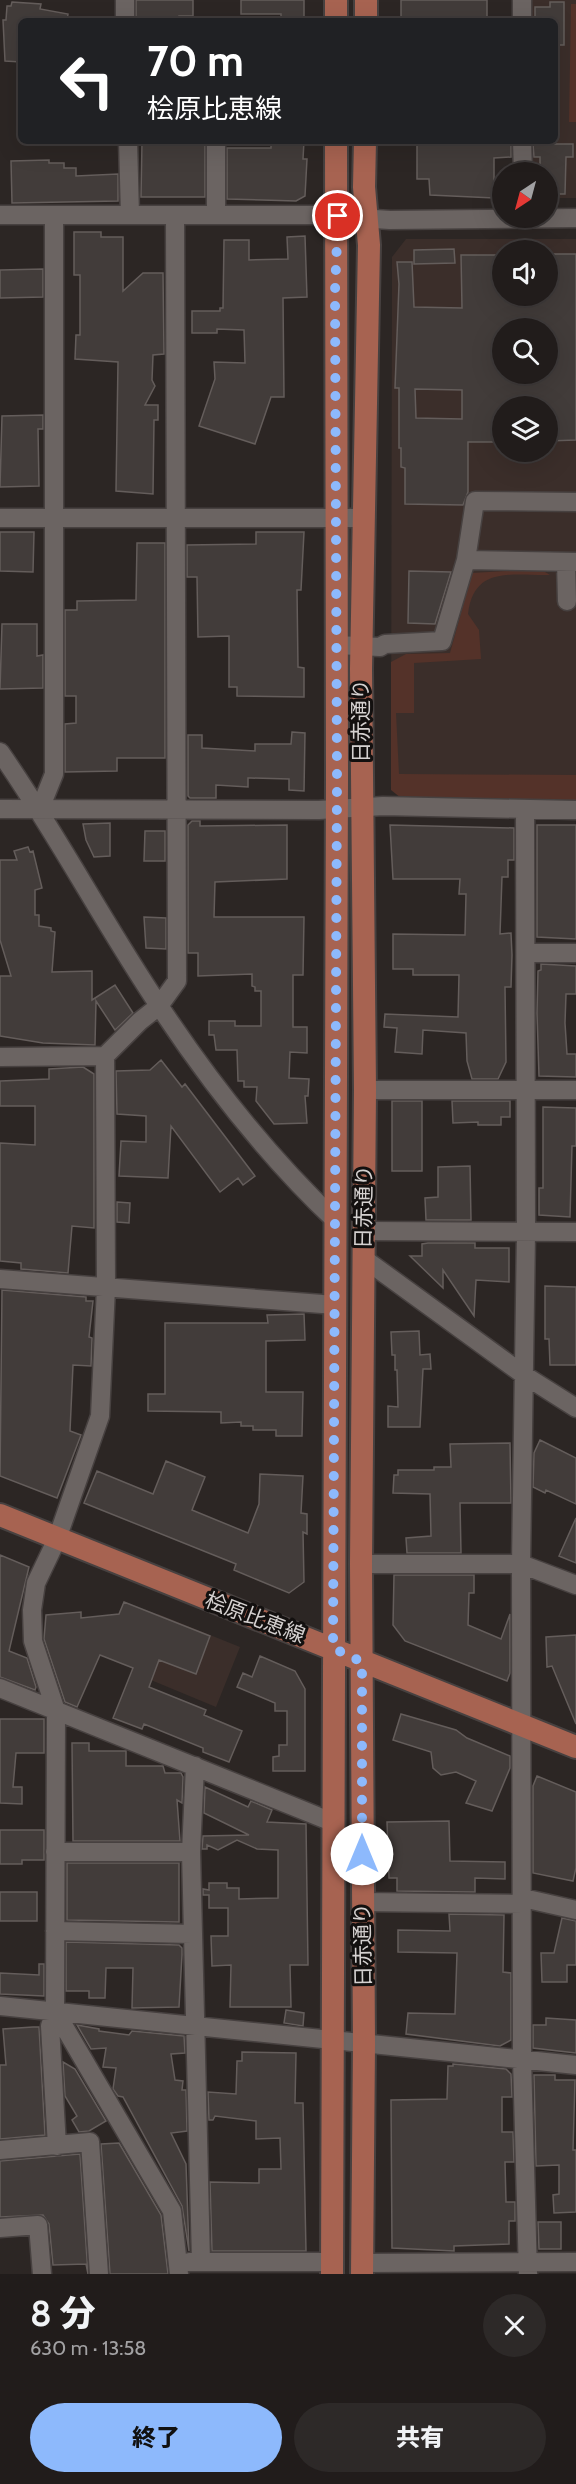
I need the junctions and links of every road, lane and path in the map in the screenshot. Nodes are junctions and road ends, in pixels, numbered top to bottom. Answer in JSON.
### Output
{"nodes":[{"id":1,"x":124,"y":0,"type":"edge"},
{"id":2,"x":336,"y":0,"type":"edge"},
{"id":3,"x":366,"y":0,"type":"edge"},
{"id":4,"x":522,"y":0,"type":"edge"},
{"id":5,"x":125,"y":18,"type":"edge"},
{"id":6,"x":336,"y":18,"type":"edge"},
{"id":7,"x":366,"y":18,"type":"edge"},
{"id":8,"x":522,"y":18,"type":"edge"},
{"id":9,"x":128,"y":144,"type":"edge"},
{"id":10,"x":216,"y":144,"type":"edge"},
{"id":11,"x":336,"y":144,"type":"edge"},
{"id":12,"x":365,"y":144,"type":"edge"},
{"id":13,"x":522,"y":144,"type":"edge"},
{"id":14,"x":523,"y":162,"type":"edge"},
{"id":15,"x":54,"y":214,"type":"junction"},
{"id":16,"x":216,"y":214,"type":"junction"},
{"id":17,"x":0,"y":215,"type":"edge"},
{"id":18,"x":130,"y":215,"type":"junction"},
{"id":19,"x":175,"y":216,"type":"junction"},
{"id":20,"x":338,"y":216,"type":"junction"},
{"id":21,"x":368,"y":218,"type":"junction"},
{"id":22,"x":492,"y":218,"type":"edge"},
{"id":23,"x":558,"y":218,"type":"edge"},
{"id":24,"x":576,"y":218,"type":"edge"},
{"id":25,"x":576,"y":502,"type":"edge"},
{"id":26,"x":176,"y":517,"type":"junction"},
{"id":27,"x":0,"y":518,"type":"edge"},
{"id":28,"x":53,"y":518,"type":"junction"},
{"id":29,"x":364,"y":518,"type":"junction"},
{"id":30,"x":335,"y":519,"type":"junction"},
{"id":31,"x":466,"y":560,"type":"junction"},
{"id":32,"x":571,"y":562,"type":"edge"},
{"id":33,"x":567,"y":601,"type":"dead end"},
{"id":34,"x":336,"y":645,"type":"junction"},
{"id":35,"x":361,"y":645,"type":"junction"},
{"id":36,"x":0,"y":752,"type":"edge"},
{"id":37,"x":361,"y":806,"type":"junction"},
{"id":38,"x":0,"y":809,"type":"edge"},
{"id":39,"x":40,"y":809,"type":"junction"},
{"id":40,"x":177,"y":809,"type":"junction"},
{"id":41,"x":336,"y":809,"type":"junction"},
{"id":42,"x":525,"y":810,"type":"junction"},
{"id":43,"x":576,"y":810,"type":"edge"},
{"id":44,"x":526,"y":953,"type":"junction"},
{"id":45,"x":576,"y":953,"type":"edge"},
{"id":46,"x":159,"y":1006,"type":"junction"},
{"id":47,"x":105,"y":1056,"type":"junction"},
{"id":48,"x":0,"y":1057,"type":"edge"},
{"id":49,"x":365,"y":1090,"type":"junction"},
{"id":50,"x":526,"y":1090,"type":"junction"},
{"id":51,"x":576,"y":1090,"type":"edge"},
{"id":52,"x":336,"y":1221,"type":"junction"},
{"id":53,"x":364,"y":1231,"type":"junction"},
{"id":54,"x":576,"y":1232,"type":"edge"},
{"id":55,"x":526,"y":1233,"type":"junction"},
{"id":56,"x":363,"y":1258,"type":"junction"},
{"id":57,"x":0,"y":1279,"type":"edge"},
{"id":58,"x":106,"y":1288,"type":"junction"},
{"id":59,"x":335,"y":1305,"type":"junction"},
{"id":60,"x":524,"y":1376,"type":"junction"},
{"id":61,"x":576,"y":1408,"type":"edge"},
{"id":62,"x":0,"y":1515,"type":"edge"},
{"id":63,"x":57,"y":1539,"type":"junction"},
{"id":64,"x":361,"y":1564,"type":"junction"},
{"id":65,"x":521,"y":1564,"type":"junction"},
{"id":66,"x":576,"y":1585,"type":"edge"},
{"id":67,"x":333,"y":1648,"type":"junction"},
{"id":68,"x":362,"y":1662,"type":"junction"},
{"id":69,"x":0,"y":1688,"type":"edge"},
{"id":70,"x":56,"y":1711,"type":"junction"},
{"id":71,"x":523,"y":1726,"type":"junction"},
{"id":72,"x":576,"y":1747,"type":"edge"},
{"id":73,"x":195,"y":1766,"type":"junction"},
{"id":74,"x":332,"y":1822,"type":"junction"},
{"id":75,"x":55,"y":1852,"type":"junction"},
{"id":76,"x":191,"y":1852,"type":"junction"},
{"id":77,"x":522,"y":1901,"type":"junction"},
{"id":78,"x":362,"y":1902,"type":"junction"},
{"id":79,"x":576,"y":1910,"type":"edge"},
{"id":80,"x":55,"y":1931,"type":"junction"},
{"id":81,"x":192,"y":1934,"type":"junction"},
{"id":82,"x":0,"y":2006,"type":"edge"},
{"id":83,"x":55,"y":2011,"type":"junction"},
{"id":84,"x":194,"y":2026,"type":"junction"},
{"id":85,"x":332,"y":2040,"type":"junction"},
{"id":86,"x":364,"y":2044,"type":"junction"},
{"id":87,"x":522,"y":2059,"type":"junction"},
{"id":88,"x":576,"y":2065,"type":"edge"},
{"id":89,"x":57,"y":2146,"type":"junction"},
{"id":90,"x":0,"y":2150,"type":"edge"},
{"id":91,"x":0,"y":2228,"type":"edge"},
{"id":92,"x":201,"y":2261,"type":"junction"},
{"id":93,"x":576,"y":2262,"type":"edge"},
{"id":94,"x":332,"y":2268,"type":"edge"},
{"id":95,"x":362,"y":2268,"type":"edge"},
{"id":96,"x":528,"y":2268,"type":"edge"},
{"id":97,"x":178,"y":2269,"type":"edge"},
{"id":98,"x":42,"y":2274,"type":"edge"},
{"id":99,"x":99,"y":2274,"type":"edge"}],
"edges":[{"from":1,"to":5,"type":"street"},
{"from":2,"to":6,"type":"main road"},
{"from":3,"to":7,"type":"main road"},
{"from":4,"to":8,"type":"street"},
{"from":9,"to":18,"type":"street"},
{"from":10,"to":16,"type":"street"},
{"from":11,"to":20,"type":"main road","name":"日赤通り"},
{"from":12,"to":21,"type":"main road","name":"日赤通り"},
{"from":13,"to":14,"type":"street"},
{"from":15,"to":17,"type":"street"},
{"from":15,"to":18,"type":"street"},
{"from":15,"to":28,"type":"street"},
{"from":16,"to":19,"type":"street"},
{"from":16,"to":20,"type":"street"},
{"from":18,"to":19,"type":"street"},
{"from":19,"to":26,"type":"street"},
{"from":20,"to":21,"type":"street"},
{"from":20,"to":30,"type":"main road","name":"日赤通り"},
{"from":21,"to":22,"type":"street"},
{"from":21,"to":29,"type":"main road","name":"日赤通り"},
{"from":23,"to":24,"type":"street"},
{"from":25,"to":31,"type":"street"},
{"from":26,"to":28,"type":"street"},
{"from":26,"to":30,"type":"street"},
{"from":26,"to":40,"type":"street"},
{"from":27,"to":28,"type":"street"},
{"from":28,"to":39,"type":"street"},
{"from":29,"to":30,"type":"street"},
{"from":29,"to":35,"type":"main road","name":"日赤通り"},
{"from":30,"to":34,"type":"main road","name":"日赤通り"},
{"from":31,"to":32,"type":"street"},
{"from":31,"to":35,"type":"street"},
{"from":32,"to":33,"type":"street"},
{"from":34,"to":35,"type":"street"},
{"from":34,"to":41,"type":"main road","name":"日赤通り"},
{"from":35,"to":37,"type":"main road","name":"日赤通り"},
{"from":36,"to":39,"type":"street"},
{"from":37,"to":41,"type":"street"},
{"from":37,"to":42,"type":"street"},
{"from":37,"to":49,"type":"main road","name":"日赤通り"},
{"from":38,"to":39,"type":"street"},
{"from":39,"to":40,"type":"street"},
{"from":39,"to":46,"type":"street"},
{"from":40,"to":41,"type":"street"},
{"from":40,"to":46,"type":"street"},
{"from":41,"to":52,"type":"main road","name":"日赤通り"},
{"from":42,"to":43,"type":"street"},
{"from":42,"to":44,"type":"street"},
{"from":44,"to":45,"type":"street"},
{"from":44,"to":50,"type":"street"},
{"from":46,"to":47,"type":"street"},
{"from":46,"to":52,"type":"street"},
{"from":47,"to":48,"type":"street"},
{"from":47,"to":58,"type":"street"},
{"from":49,"to":50,"type":"street"},
{"from":49,"to":53,"type":"main road","name":"日赤通り"},
{"from":50,"to":51,"type":"street"},
{"from":50,"to":55,"type":"street"},
{"from":52,"to":59,"type":"main road","name":"日赤通り"},
{"from":53,"to":55,"type":"street"},
{"from":53,"to":56,"type":"main road","name":"日赤通り"},
{"from":54,"to":55,"type":"street"},
{"from":55,"to":60,"type":"street"},
{"from":56,"to":60,"type":"street"},
{"from":56,"to":64,"type":"main road","name":"日赤通り"},
{"from":57,"to":58,"type":"street"},
{"from":58,"to":59,"type":"street"},
{"from":58,"to":63,"type":"street"},
{"from":59,"to":67,"type":"main road","name":"日赤通り"},
{"from":60,"to":61,"type":"street"},
{"from":60,"to":65,"type":"street"},
{"from":62,"to":63,"type":"main road","name":"桧原比恵線"},
{"from":63,"to":67,"type":"main road","name":"桧原比恵線"},
{"from":63,"to":70,"type":"street"},
{"from":64,"to":65,"type":"street"},
{"from":64,"to":68,"type":"main road","name":"日赤通り"},
{"from":65,"to":66,"type":"street"},
{"from":65,"to":71,"type":"street"},
{"from":67,"to":68,"type":"main road","name":"桧原比恵線"},
{"from":67,"to":74,"type":"main road","name":"日赤通り"},
{"from":68,"to":71,"type":"main road","name":"桧原比恵線"},
{"from":68,"to":78,"type":"main road","name":"日赤通り"},
{"from":69,"to":70,"type":"street"},
{"from":70,"to":73,"type":"street"},
{"from":70,"to":75,"type":"street"},
{"from":71,"to":72,"type":"main road","name":"桧原比恵線"},
{"from":71,"to":77,"type":"street"},
{"from":73,"to":74,"type":"street"},
{"from":73,"to":76,"type":"street"},
{"from":74,"to":85,"type":"main road","name":"日赤通り"},
{"from":75,"to":76,"type":"street"},
{"from":75,"to":80,"type":"street"},
{"from":76,"to":81,"type":"street"},
{"from":77,"to":78,"type":"street"},
{"from":77,"to":79,"type":"street"},
{"from":77,"to":87,"type":"street"},
{"from":78,"to":86,"type":"main road","name":"日赤通り"},
{"from":80,"to":81,"type":"street"},
{"from":80,"to":83,"type":"street"},
{"from":81,"to":84,"type":"street"},
{"from":82,"to":83,"type":"street"},
{"from":83,"to":84,"type":"street"},
{"from":83,"to":89,"type":"street"},
{"from":83,"to":97,"type":"street"},
{"from":84,"to":85,"type":"street"},
{"from":84,"to":92,"type":"street"},
{"from":85,"to":86,"type":"street"},
{"from":85,"to":94,"type":"main road","name":"日赤通り"},
{"from":86,"to":87,"type":"street"},
{"from":86,"to":95,"type":"main road","name":"日赤通り"},
{"from":87,"to":88,"type":"street"},
{"from":87,"to":96,"type":"street"},
{"from":89,"to":90,"type":"street"},
{"from":89,"to":99,"type":"street"},
{"from":91,"to":98,"type":"street"},
{"from":92,"to":94,"type":"street"},
{"from":92,"to":97,"type":"street"},
{"from":93,"to":96,"type":"street"},
{"from":95,"to":96,"type":"street"}]}
